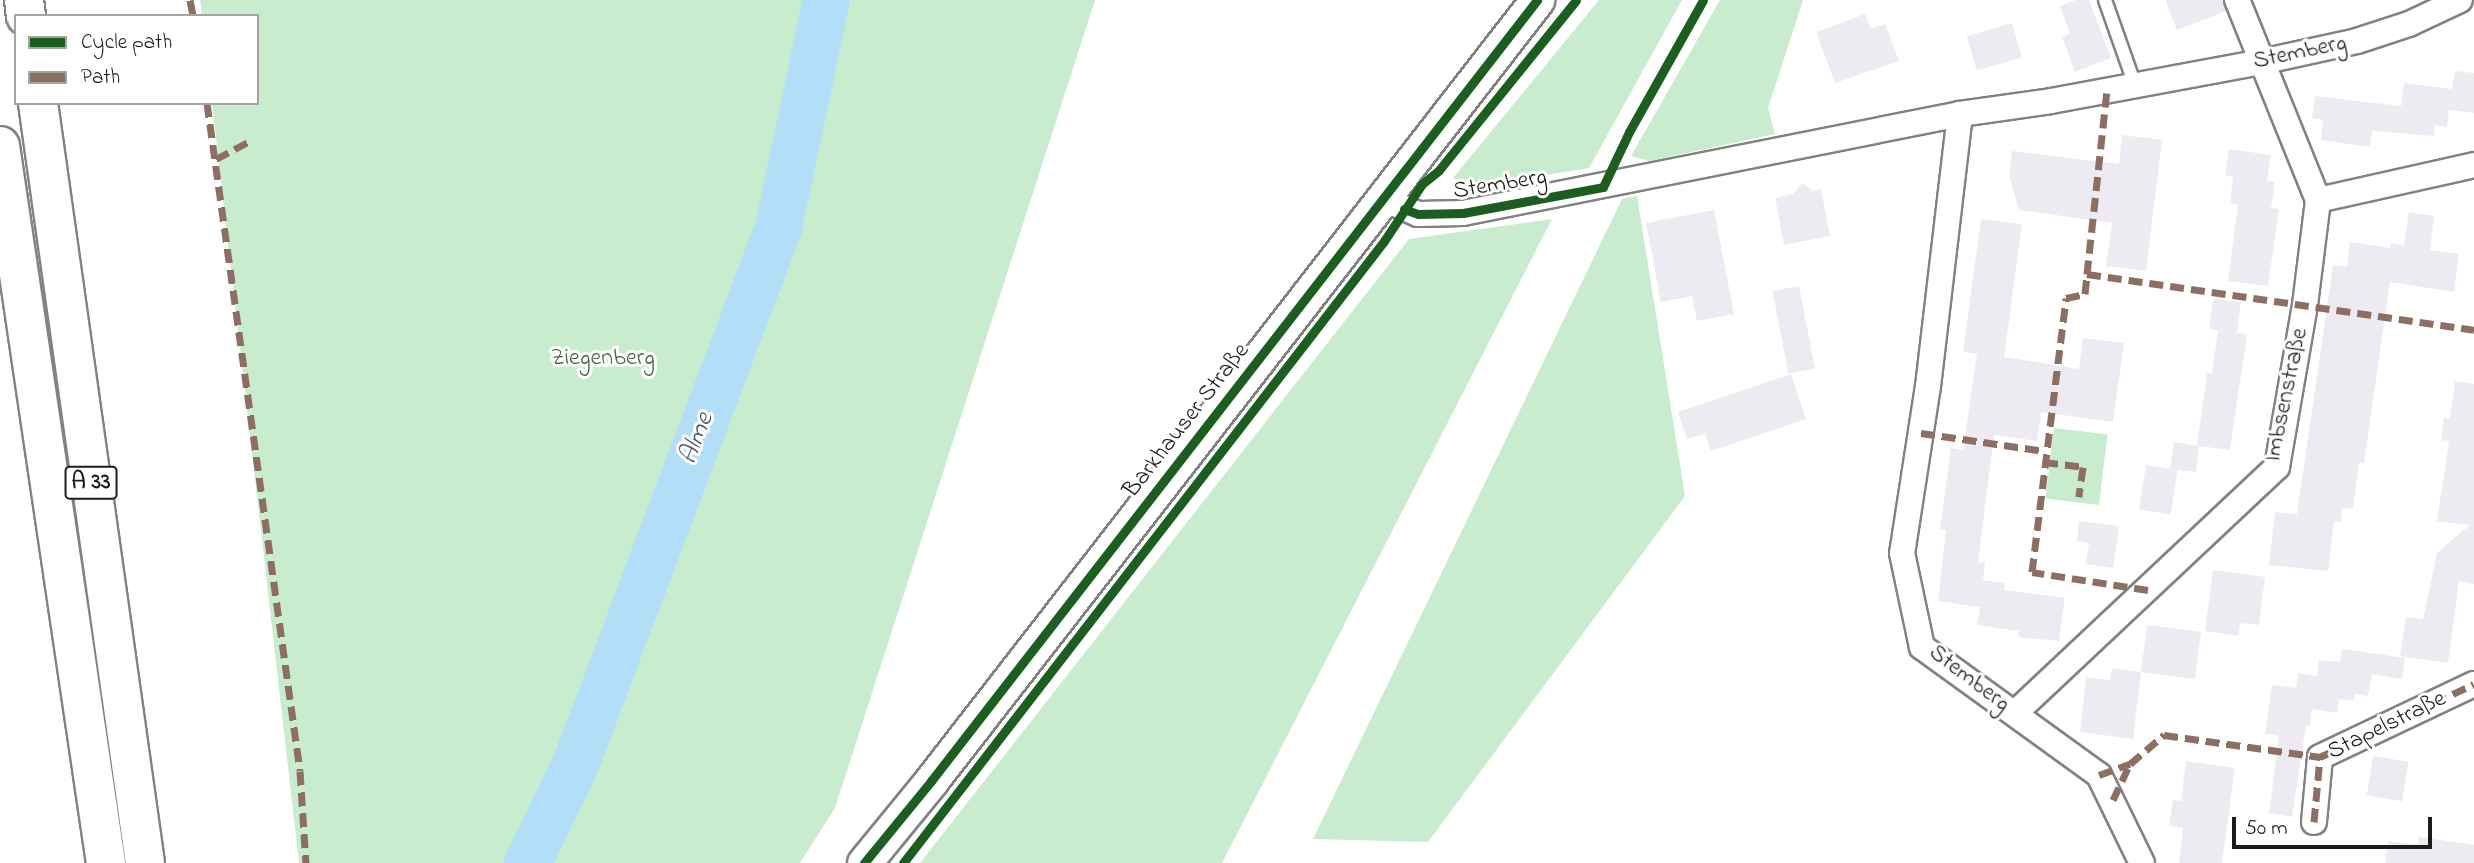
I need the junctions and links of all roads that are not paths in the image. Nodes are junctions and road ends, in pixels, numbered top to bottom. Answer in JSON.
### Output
{"nodes":[{"id":1,"x":1537,"y":0,"type":"edge"},
{"id":2,"x":2105,"y":0,"type":"edge"},
{"id":3,"x":2237,"y":0,"type":"edge"},
{"id":4,"x":2460,"y":0,"type":"edge"},
{"id":5,"x":2261,"y":62,"type":"junction"},
{"id":6,"x":2135,"y":85,"type":"junction"},
{"id":7,"x":38,"y":105,"type":"edge"},
{"id":8,"x":1960,"y":114,"type":"junction"},
{"id":9,"x":0,"y":146,"type":"edge"},
{"id":10,"x":2474,"y":165,"type":"edge"},
{"id":11,"x":1384,"y":199,"type":"junction"},
{"id":12,"x":2318,"y":200,"type":"junction"},
{"id":13,"x":2474,"y":684,"type":"edge"},
{"id":14,"x":2015,"y":713,"type":"junction"},
{"id":15,"x":2314,"y":822,"type":"dead end"},
{"id":16,"x":106,"y":863,"type":"edge"},
{"id":17,"x":145,"y":863,"type":"edge"},
{"id":18,"x":864,"y":863,"type":"edge"},
{"id":19,"x":2142,"y":863,"type":"edge"}],
"edges":[{"from":1,"to":11,"type":"street","name":"Barkhauser Straße"},
{"from":2,"to":6,"type":"lane"},
{"from":3,"to":5,"type":"street","name":"Imbsenstraße"},
{"from":4,"to":5,"type":"street","name":"Stemberg"},
{"from":5,"to":6,"type":"street","name":"Stemberg"},
{"from":5,"to":12,"type":"street","name":"Imbsenstraße"},
{"from":6,"to":8,"type":"street","name":"Stemberg"},
{"from":7,"to":17,"type":"highway","number":"A 33"},
{"from":8,"to":11,"type":"street","name":"Stemberg"},
{"from":8,"to":14,"type":"street","name":"Stemberg"},
{"from":9,"to":16,"type":"highway","number":"A 33"},
{"from":10,"to":12,"type":"street"},
{"from":11,"to":18,"type":"street","name":"Barkhauser Straße"},
{"from":12,"to":14,"type":"street","name":"Imbsenstraße"},
{"from":13,"to":15,"type":"street","name":"Stapelstraße"},
{"from":14,"to":19,"type":"street","name":"Stemberg"}]}
